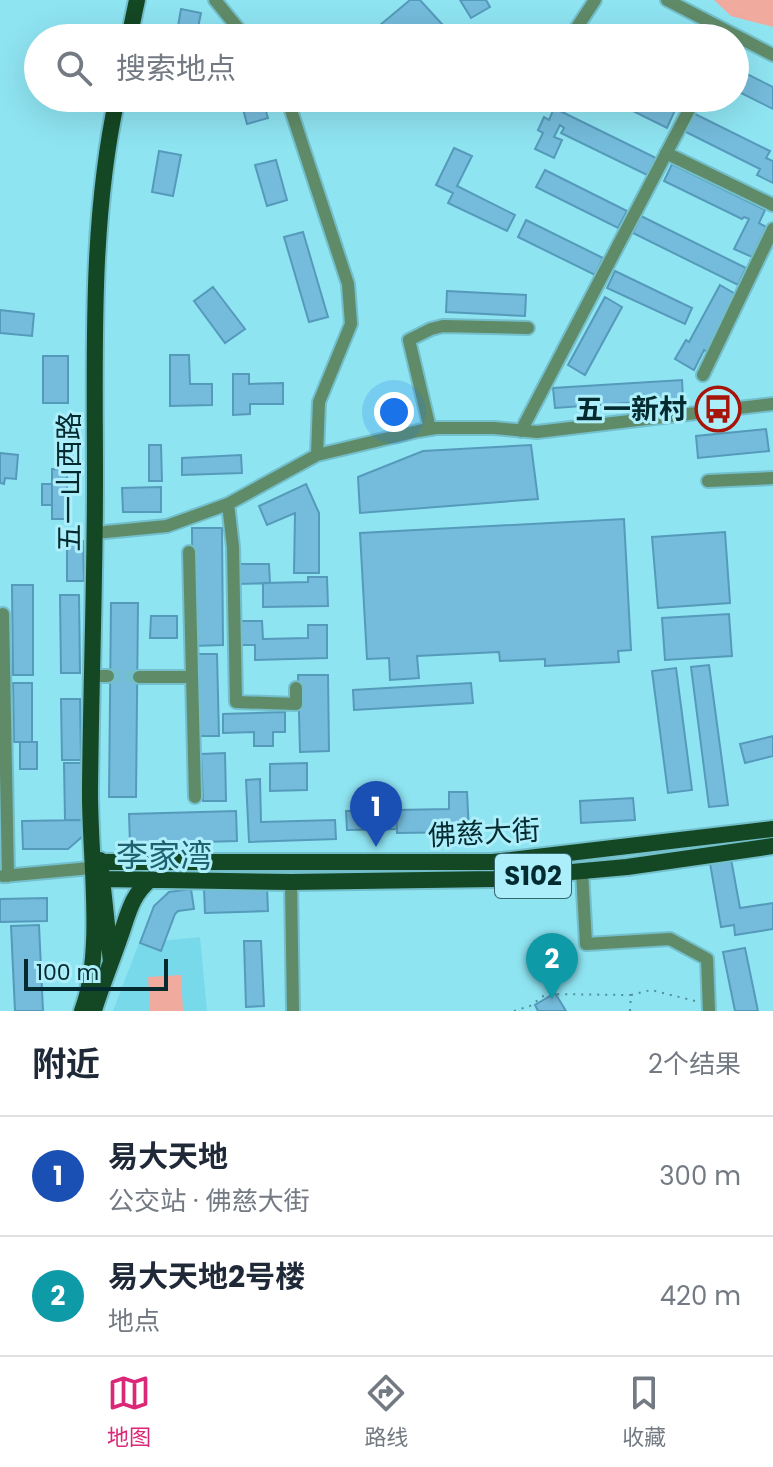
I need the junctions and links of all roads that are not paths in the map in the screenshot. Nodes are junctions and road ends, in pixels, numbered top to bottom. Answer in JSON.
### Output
{"nodes":[{"id":1,"x":137,"y":0,"type":"edge"},
{"id":2,"x":148,"y":0,"type":"edge"},
{"id":3,"x":215,"y":0,"type":"edge"},
{"id":4,"x":595,"y":0,"type":"edge"},
{"id":5,"x":667,"y":0,"type":"edge"},
{"id":6,"x":132,"y":24,"type":"edge"},
{"id":7,"x":143,"y":24,"type":"edge"},
{"id":8,"x":235,"y":24,"type":"edge"},
{"id":9,"x":579,"y":24,"type":"edge"},
{"id":10,"x":713,"y":24,"type":"edge"},
{"id":11,"x":749,"y":43,"type":"edge"},
{"id":12,"x":773,"y":55,"type":"edge"},
{"id":13,"x":115,"y":112,"type":"edge"},
{"id":14,"x":125,"y":112,"type":"edge"},
{"id":15,"x":292,"y":112,"type":"edge"},
{"id":16,"x":688,"y":112,"type":"edge"},
{"id":17,"x":666,"y":153,"type":"junction"},
{"id":18,"x":773,"y":205,"type":"edge"},
{"id":19,"x":773,"y":229,"type":"edge"},
{"id":20,"x":528,"y":328,"type":"dead end"},
{"id":21,"x":703,"y":375,"type":"dead end"},
{"id":22,"x":772,"y":403,"type":"edge"},
{"id":23,"x":430,"y":429,"type":"junction"},
{"id":24,"x":521,"y":431,"type":"junction"},
{"id":25,"x":317,"y":455,"type":"junction"},
{"id":26,"x":773,"y":478,"type":"edge"},
{"id":27,"x":708,"y":481,"type":"dead end"},
{"id":28,"x":228,"y":504,"type":"junction"},
{"id":29,"x":100,"y":533,"type":"junction"},
{"id":30,"x":189,"y":552,"type":"dead end"},
{"id":31,"x":3,"y":614,"type":"dead end"},
{"id":32,"x":139,"y":677,"type":"tunnel mouth"},
{"id":33,"x":191,"y":677,"type":"junction"},
{"id":34,"x":296,"y":688,"type":"dead end"},
{"id":35,"x":195,"y":797,"type":"dead end"},
{"id":36,"x":773,"y":829,"type":"edge"},
{"id":37,"x":773,"y":846,"type":"edge"},
{"id":38,"x":98,"y":870,"type":"junction"},
{"id":39,"x":582,"y":871,"type":"junction"},
{"id":40,"x":4,"y":876,"type":"edge"},
{"id":41,"x":151,"y":879,"type":"junction"},
{"id":42,"x":291,"y":882,"type":"junction"},
{"id":43,"x":111,"y":962,"type":"junction"},
{"id":44,"x":708,"y":1008,"type":"edge"},
{"id":45,"x":82,"y":1011,"type":"edge"},
{"id":46,"x":93,"y":1011,"type":"edge"},
{"id":47,"x":293,"y":1011,"type":"edge"}],
"edges":[{"from":1,"to":6,"type":"main road"},
{"from":2,"to":7,"type":"main road"},
{"from":3,"to":8,"type":"street"},
{"from":4,"to":9,"type":"street"},
{"from":5,"to":10,"type":"street"},
{"from":11,"to":12,"type":"street"},
{"from":13,"to":29,"type":"main road","name":"五一山西路"},
{"from":14,"to":29,"type":"main road","name":"五一山西路"},
{"from":15,"to":25,"type":"street"},
{"from":16,"to":17,"type":"street"},
{"from":17,"to":18,"type":"street"},
{"from":17,"to":24,"type":"street"},
{"from":19,"to":21,"type":"street"},
{"from":20,"to":23,"type":"street"},
{"from":22,"to":24,"type":"street"},
{"from":23,"to":24,"type":"street"},
{"from":23,"to":25,"type":"street"},
{"from":25,"to":28,"type":"street"},
{"from":26,"to":27,"type":"street"},
{"from":28,"to":29,"type":"street"},
{"from":28,"to":34,"type":"street"},
{"from":29,"to":38,"type":"main road","name":"五一山西路"},
{"from":29,"to":38,"type":"main road","name":"五一山西路"},
{"from":30,"to":33,"type":"street"},
{"from":31,"to":40,"type":"street"},
{"from":32,"to":33,"type":"street"},
{"from":33,"to":35,"type":"street"},
{"from":36,"to":38,"type":"main road","name":"佛慈大街","number":"S102"},
{"from":37,"to":39,"type":"main road","name":"佛慈大街","number":"S102"},
{"from":38,"to":40,"type":"street"},
{"from":38,"to":41,"type":"main road","name":"佛慈大街"},
{"from":38,"to":43,"type":"main road"},
{"from":38,"to":45,"type":"main road"},
{"from":39,"to":42,"type":"main road","name":"佛慈大街","number":"S102"},
{"from":39,"to":44,"type":"street"},
{"from":41,"to":42,"type":"main road","name":"佛慈大街","number":"S102"},
{"from":41,"to":43,"type":"main road"},
{"from":42,"to":47,"type":"street"},
{"from":43,"to":46,"type":"main road"}]}
